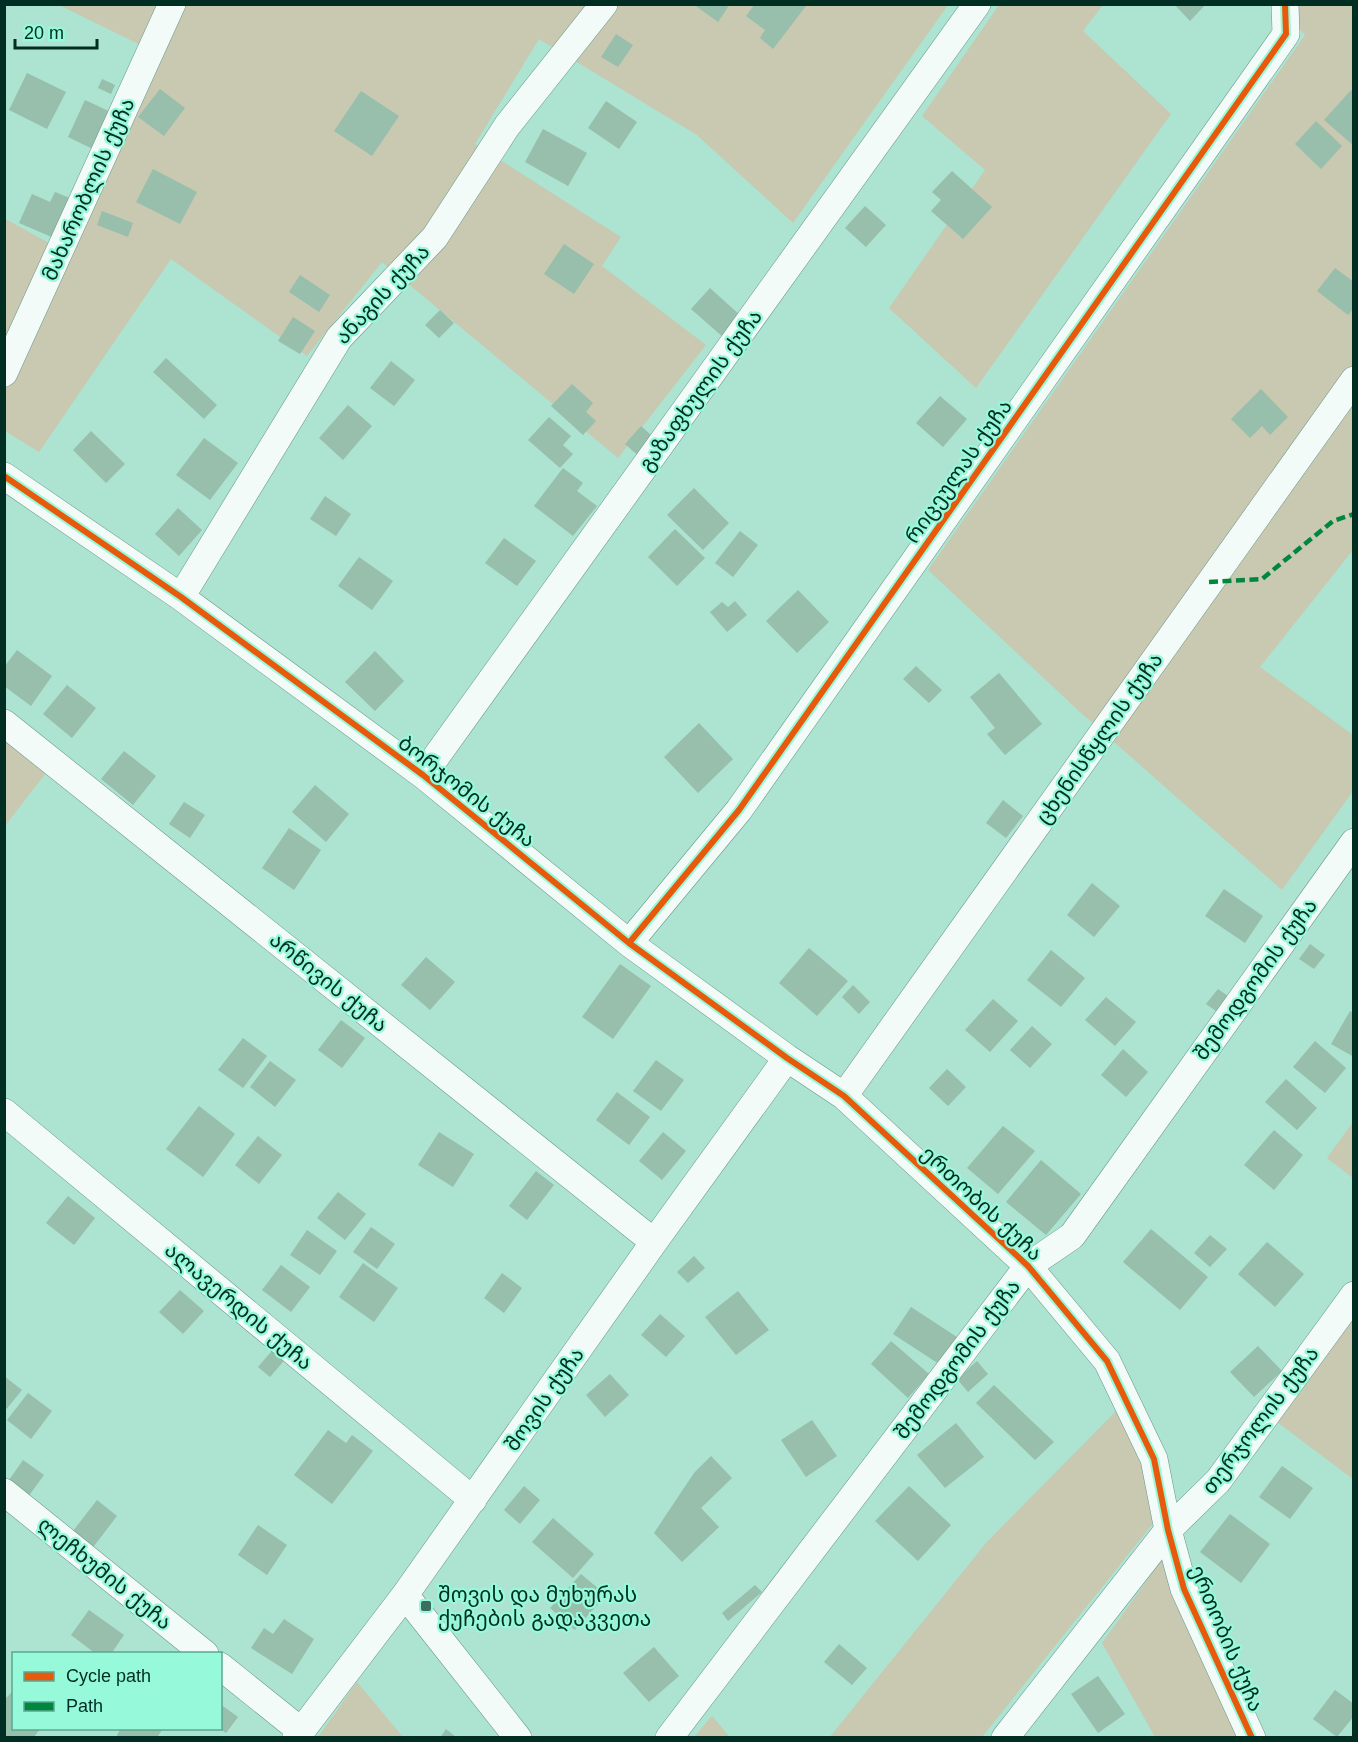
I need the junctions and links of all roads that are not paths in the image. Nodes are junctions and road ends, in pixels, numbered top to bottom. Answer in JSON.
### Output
{"nodes":[{"id":1,"x":172,"y":4,"type":"edge"},
{"id":2,"x":604,"y":4,"type":"edge"},
{"id":3,"x":976,"y":4,"type":"edge"},
{"id":4,"x":1285,"y":4,"type":"edge"},
{"id":5,"x":4,"y":373,"type":"edge"},
{"id":6,"x":1353,"y":380,"type":"edge"},
{"id":7,"x":4,"y":476,"type":"edge"},
{"id":8,"x":181,"y":597,"type":"junction"},
{"id":9,"x":4,"y":723,"type":"edge"},
{"id":10,"x":423,"y":775,"type":"junction"},
{"id":11,"x":1353,"y":842,"type":"edge"},
{"id":12,"x":629,"y":943,"type":"junction"},
{"id":13,"x":787,"y":1058,"type":"junction"},
{"id":14,"x":844,"y":1096,"type":"junction"},
{"id":15,"x":4,"y":1112,"type":"edge"},
{"id":16,"x":654,"y":1242,"type":"junction"},
{"id":17,"x":1028,"y":1266,"type":"junction"},
{"id":18,"x":1353,"y":1295,"type":"edge"},
{"id":19,"x":4,"y":1492,"type":"edge"},
{"id":20,"x":473,"y":1500,"type":"junction"},
{"id":21,"x":1168,"y":1530,"type":"junction"},
{"id":22,"x":405,"y":1595,"type":"junction"},
{"id":23,"x":204,"y":1652,"type":"edge"},
{"id":24,"x":222,"y":1668,"type":"edge"},
{"id":25,"x":299,"y":1734,"type":"edge"},
{"id":26,"x":518,"y":1737,"type":"edge"},
{"id":27,"x":669,"y":1737,"type":"edge"},
{"id":28,"x":1005,"y":1737,"type":"edge"},
{"id":29,"x":1252,"y":1737,"type":"edge"}],
"edges":[{"from":1,"to":5,"type":"street","name":"მახარობლის ქუჩა"},
{"from":2,"to":8,"type":"street","name":"ანაგის ქუჩა"},
{"from":3,"to":10,"type":"street","name":"გაზაფხულის ქუჩა"},
{"from":4,"to":12,"type":"street","name":"რიცეულას ქუჩა"},
{"from":6,"to":14,"type":"street","name":"ცხენისწყლის ქუჩა"},
{"from":7,"to":8,"type":"street","name":"ბორჯომის ქუჩა"},
{"from":8,"to":10,"type":"street","name":"ბორჯომის ქუჩა"},
{"from":9,"to":16,"type":"street","name":"არწივის ქუჩა"},
{"from":10,"to":12,"type":"street","name":"ბორჯომის ქუჩა"},
{"from":11,"to":17,"type":"street","name":"შემოდგომის ქუჩა"},
{"from":12,"to":13,"type":"street","name":"ბორჯომის ქუჩა"},
{"from":13,"to":14,"type":"street","name":"ბორჯომის ქუჩა"},
{"from":13,"to":16,"type":"street","name":"შოვის ქუჩა"},
{"from":14,"to":17,"type":"street","name":"ერთობის ქუჩა"},
{"from":15,"to":20,"type":"street","name":"ალავერდის ქუჩა"},
{"from":16,"to":20,"type":"street","name":"შოვის ქუჩა"},
{"from":17,"to":21,"type":"street","name":"ერთობის ქუჩა"},
{"from":17,"to":27,"type":"street","name":"შემოდგომის ქუჩა"},
{"from":18,"to":21,"type":"street","name":"თერჯოლის ქუჩა"},
{"from":19,"to":23,"type":"street","name":"ლეჩხუმის ქუჩა"},
{"from":20,"to":22,"type":"street","name":"შოვის ქუჩა"},
{"from":21,"to":28,"type":"street","name":"თერჯოლის ქუჩა"},
{"from":21,"to":29,"type":"street","name":"ერთობის ქუჩა"},
{"from":22,"to":25,"type":"street","name":"შოვის ქუჩა"},
{"from":22,"to":26,"type":"street"},
{"from":24,"to":25,"type":"street"}]}
